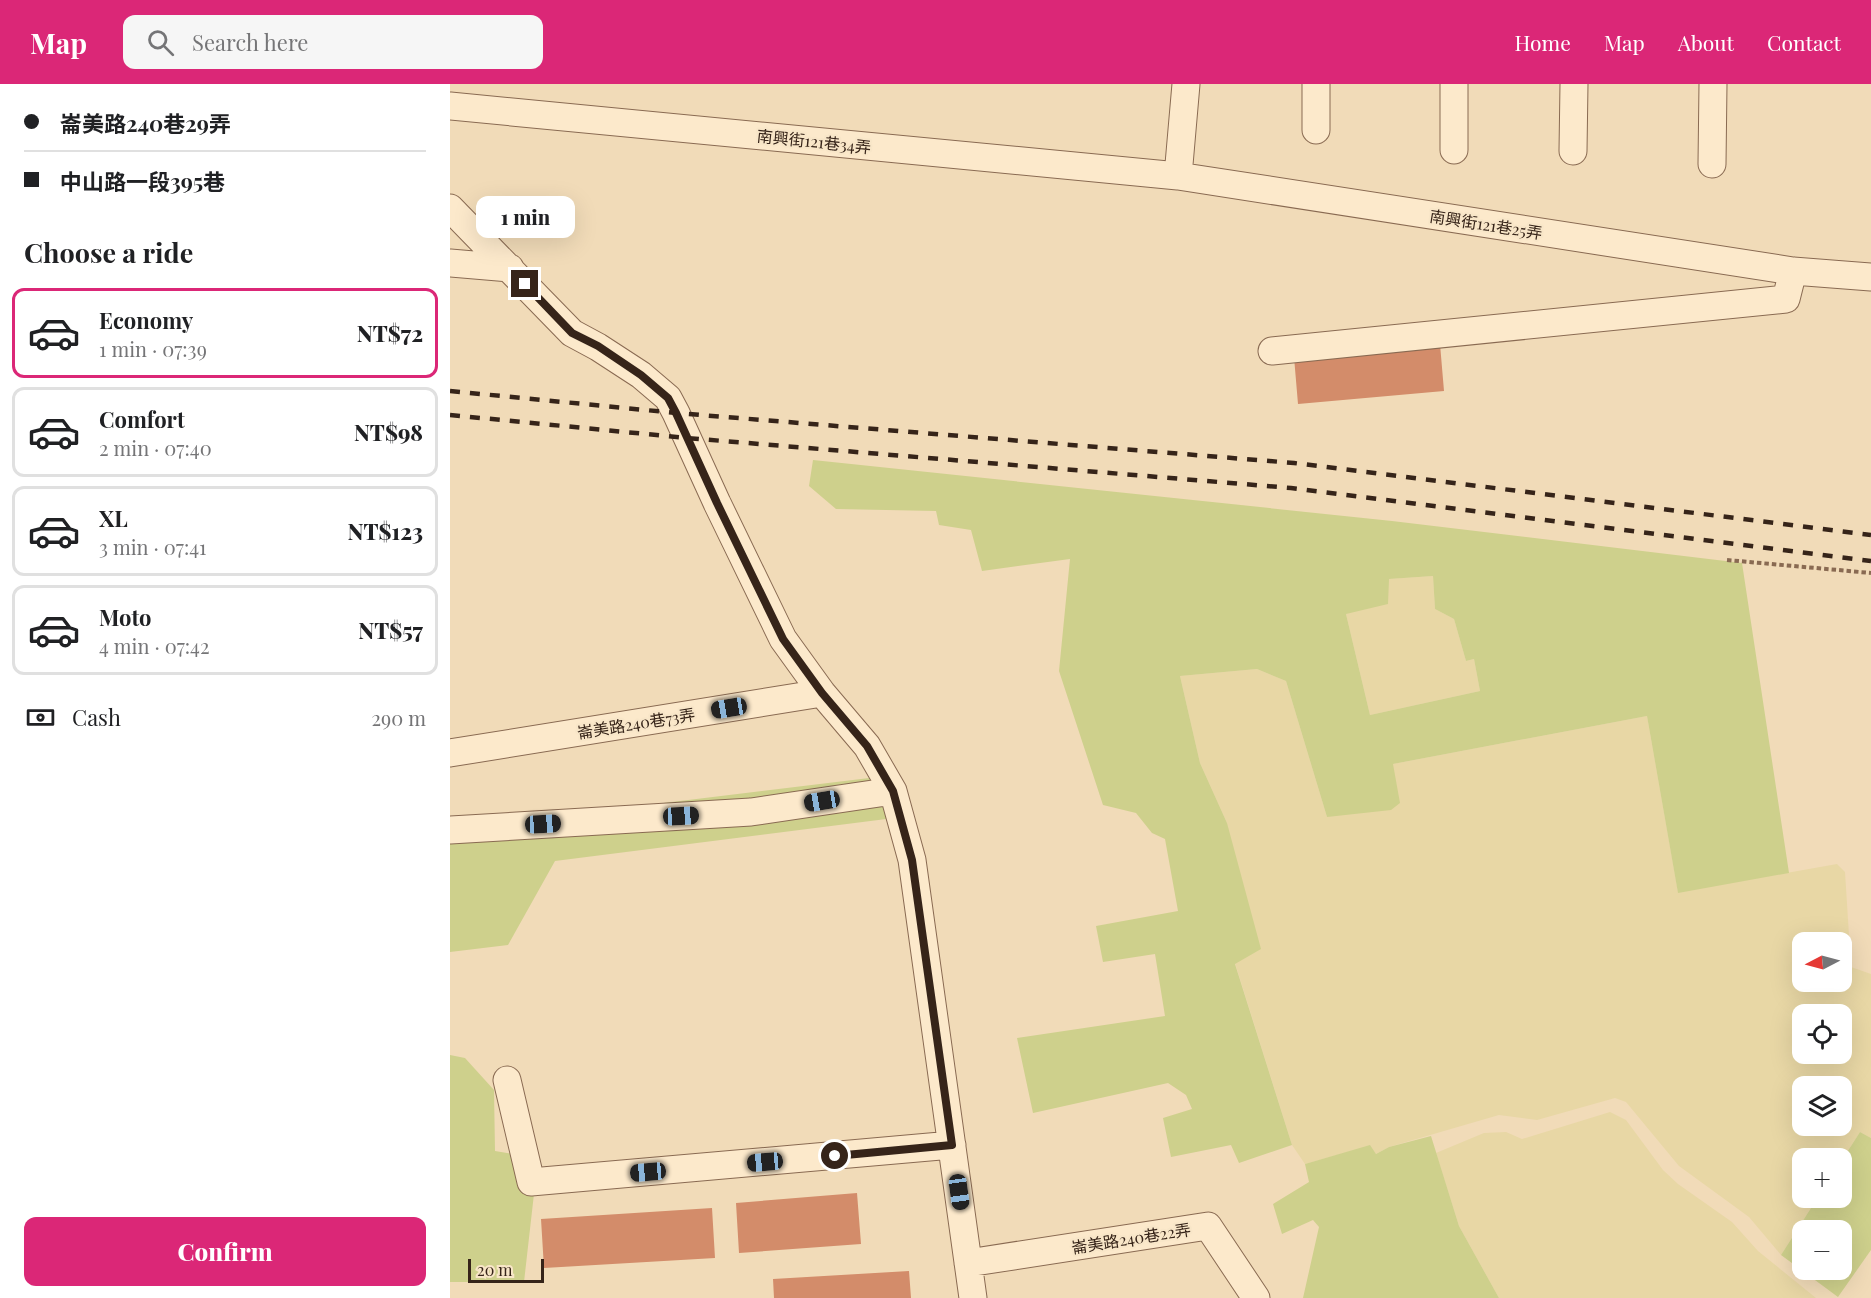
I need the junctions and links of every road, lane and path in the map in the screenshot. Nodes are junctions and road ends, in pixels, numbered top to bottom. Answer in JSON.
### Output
{"nodes":[{"id":1,"x":1186,"y":84,"type":"edge"},
{"id":2,"x":1316,"y":84,"type":"edge"},
{"id":3,"x":1454,"y":84,"type":"edge"},
{"id":4,"x":1574,"y":84,"type":"edge"},
{"id":5,"x":1713,"y":84,"type":"edge"},
{"id":6,"x":450,"y":106,"type":"edge"},
{"id":7,"x":1316,"y":130,"type":"dead end"},
{"id":8,"x":1454,"y":150,"type":"dead end"},
{"id":9,"x":1573,"y":151,"type":"dead end"},
{"id":10,"x":1712,"y":164,"type":"dead end"},
{"id":11,"x":1178,"y":176,"type":"junction"},
{"id":12,"x":450,"y":208,"type":"edge"},
{"id":13,"x":450,"y":263,"type":"edge"},
{"id":14,"x":510,"y":268,"type":"junction"},
{"id":15,"x":1793,"y":271,"type":"junction"},
{"id":16,"x":1871,"y":277,"type":"edge"},
{"id":17,"x":1272,"y":351,"type":"dead end"},
{"id":18,"x":1726,"y":560,"type":"dead end"},
{"id":19,"x":1871,"y":573,"type":"edge"},
{"id":20,"x":822,"y":693,"type":"junction"},
{"id":21,"x":450,"y":753,"type":"edge"},
{"id":22,"x":893,"y":791,"type":"junction"},
{"id":23,"x":450,"y":830,"type":"edge"},
{"id":24,"x":507,"y":1080,"type":"dead end"},
{"id":25,"x":952,"y":1145,"type":"junction"},
{"id":26,"x":968,"y":1263,"type":"junction"},
{"id":27,"x":973,"y":1298,"type":"edge"},
{"id":28,"x":1256,"y":1298,"type":"edge"}],
"edges":[{"from":1,"to":11,"type":"street"},
{"from":2,"to":7,"type":"street"},
{"from":3,"to":8,"type":"street"},
{"from":4,"to":9,"type":"street"},
{"from":5,"to":10,"type":"street"},
{"from":6,"to":11,"type":"street","name":"南興街121巷34弄"},
{"from":11,"to":15,"type":"street","name":"南興街121巷25弄"},
{"from":12,"to":14,"type":"street"},
{"from":13,"to":14,"type":"street"},
{"from":14,"to":20,"type":"street"},
{"from":15,"to":16,"type":"street","name":"南興街121巷25弄"},
{"from":15,"to":17,"type":"street"},
{"from":18,"to":19,"type":"path"},
{"from":20,"to":21,"type":"street","name":"崙美路240巷73弄"},
{"from":20,"to":22,"type":"street"},
{"from":22,"to":23,"type":"street"},
{"from":22,"to":25,"type":"street"},
{"from":24,"to":25,"type":"street"},
{"from":25,"to":26,"type":"street"},
{"from":26,"to":27,"type":"street"},
{"from":26,"to":28,"type":"street","name":"崙美路240巷22弄"}]}
